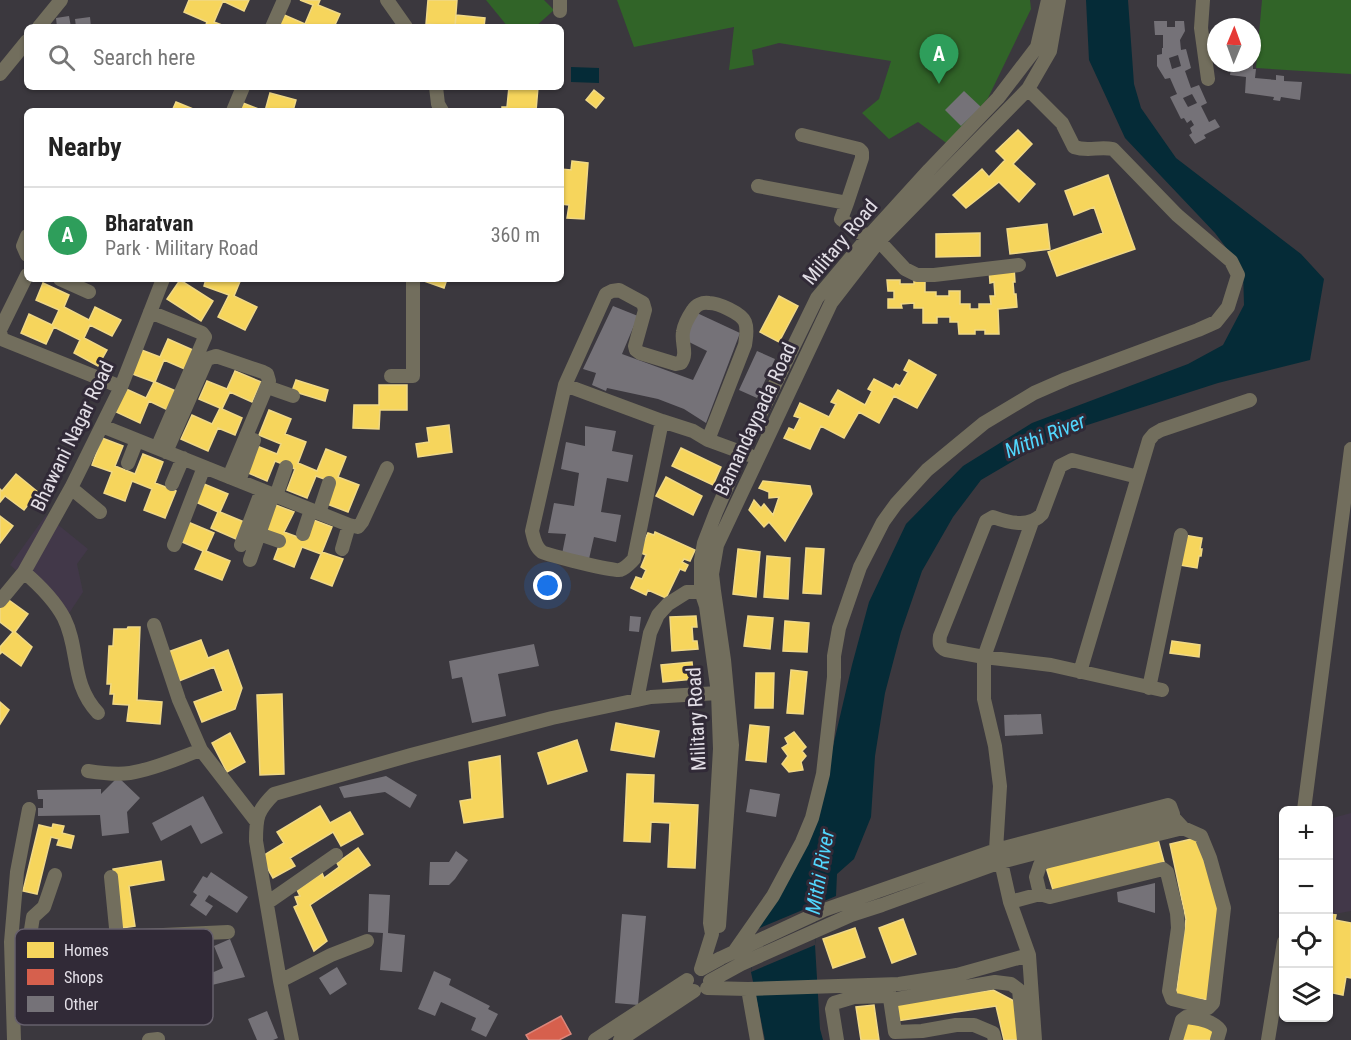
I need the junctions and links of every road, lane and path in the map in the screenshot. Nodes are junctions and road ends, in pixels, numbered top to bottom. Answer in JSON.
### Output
{"nodes":[{"id":1,"x":61,"y":0,"type":"edge"},
{"id":2,"x":284,"y":0,"type":"edge"},
{"id":3,"x":387,"y":0,"type":"edge"},
{"id":4,"x":1047,"y":0,"type":"edge"},
{"id":5,"x":1059,"y":0,"type":"edge"},
{"id":6,"x":1203,"y":0,"type":"edge"},
{"id":7,"x":41,"y":24,"type":"edge"},
{"id":8,"x":273,"y":24,"type":"edge"},
{"id":9,"x":404,"y":24,"type":"edge"},
{"id":10,"x":1201,"y":28,"type":"junction"},
{"id":11,"x":1207,"y":29,"type":"edge"},
{"id":12,"x":24,"y":46,"type":"edge"},
{"id":13,"x":0,"y":74,"type":"edge"},
{"id":14,"x":1208,"y":79,"type":"dead end"},
{"id":15,"x":1028,"y":89,"type":"junction"},
{"id":16,"x":242,"y":90,"type":"edge"},
{"id":17,"x":436,"y":90,"type":"edge"},
{"id":18,"x":233,"y":108,"type":"edge"},
{"id":19,"x":440,"y":108,"type":"edge"},
{"id":20,"x":802,"y":135,"type":"dead end"},
{"id":21,"x":758,"y":186,"type":"dead end"},
{"id":22,"x":920,"y":190,"type":"junction"},
{"id":23,"x":847,"y":203,"type":"junction"},
{"id":24,"x":874,"y":238,"type":"junction"},
{"id":25,"x":1019,"y":265,"type":"dead end"},
{"id":26,"x":24,"y":280,"type":"edge"},
{"id":27,"x":67,"y":282,"type":"edge"},
{"id":28,"x":162,"y":282,"type":"edge"},
{"id":29,"x":413,"y":282,"type":"edge"},
{"id":30,"x":89,"y":292,"type":"dead end"},
{"id":31,"x":150,"y":312,"type":"junction"},
{"id":32,"x":391,"y":376,"type":"dead end"},
{"id":33,"x":565,"y":385,"type":"junction"},
{"id":34,"x":121,"y":387,"type":"junction"},
{"id":35,"x":293,"y":396,"type":"dead end"},
{"id":36,"x":1251,"y":400,"type":"dead end"},
{"id":37,"x":763,"y":409,"type":"junction"},
{"id":38,"x":778,"y":416,"type":"junction"},
{"id":39,"x":662,"y":421,"type":"junction"},
{"id":40,"x":102,"y":426,"type":"junction"},
{"id":41,"x":137,"y":440,"type":"junction"},
{"id":42,"x":708,"y":440,"type":"junction"},
{"id":43,"x":1351,"y":449,"type":"edge"},
{"id":44,"x":162,"y":450,"type":"junction"},
{"id":45,"x":742,"y":452,"type":"junction"},
{"id":46,"x":183,"y":458,"type":"junction"},
{"id":47,"x":758,"y":458,"type":"junction"},
{"id":48,"x":128,"y":463,"type":"dead end"},
{"id":49,"x":204,"y":467,"type":"junction"},
{"id":50,"x":286,"y":467,"type":"dead end"},
{"id":51,"x":387,"y":468,"type":"dead end"},
{"id":52,"x":1138,"y":477,"type":"junction"},
{"id":53,"x":234,"y":479,"type":"junction"},
{"id":54,"x":329,"y":483,"type":"dead end"},
{"id":55,"x":172,"y":484,"type":"dead end"},
{"id":56,"x":71,"y":488,"type":"junction"},
{"id":57,"x":270,"y":493,"type":"junction"},
{"id":58,"x":315,"y":511,"type":"junction"},
{"id":59,"x":100,"y":512,"type":"dead end"},
{"id":60,"x":1032,"y":522,"type":"junction"},
{"id":61,"x":349,"y":525,"type":"junction"},
{"id":62,"x":259,"y":534,"type":"junction"},
{"id":63,"x":303,"y":534,"type":"dead end"},
{"id":64,"x":1181,"y":535,"type":"dead end"},
{"id":65,"x":279,"y":541,"type":"dead end"},
{"id":66,"x":710,"y":544,"type":"junction"},
{"id":67,"x":174,"y":545,"type":"dead end"},
{"id":68,"x":241,"y":545,"type":"dead end"},
{"id":69,"x":342,"y":549,"type":"dead end"},
{"id":70,"x":250,"y":560,"type":"dead end"},
{"id":71,"x":24,"y":572,"type":"junction"},
{"id":72,"x":707,"y":591,"type":"junction"},
{"id":73,"x":0,"y":600,"type":"edge"},
{"id":74,"x":154,"y":625,"type":"dead end"},
{"id":75,"x":984,"y":657,"type":"junction"},
{"id":76,"x":719,"y":660,"type":"junction"},
{"id":77,"x":1080,"y":672,"type":"junction"},
{"id":78,"x":718,"y":693,"type":"junction"},
{"id":79,"x":637,"y":700,"type":"junction"},
{"id":80,"x":98,"y":713,"type":"dead end"},
{"id":81,"x":201,"y":750,"type":"junction"},
{"id":82,"x":87,"y":771,"type":"dead end"},
{"id":83,"x":723,"y":796,"type":"junction"},
{"id":84,"x":1305,"y":806,"type":"edge"},
{"id":85,"x":29,"y":809,"type":"dead end"},
{"id":86,"x":256,"y":821,"type":"junction"},
{"id":87,"x":1183,"y":828,"type":"junction"},
{"id":88,"x":336,"y":855,"type":"dead end"},
{"id":89,"x":998,"y":856,"type":"junction"},
{"id":90,"x":55,"y":875,"type":"dead end"},
{"id":91,"x":111,"y":877,"type":"dead end"},
{"id":92,"x":1040,"y":894,"type":"junction"},
{"id":93,"x":1010,"y":902,"type":"junction"},
{"id":94,"x":267,"y":903,"type":"junction"},
{"id":95,"x":31,"y":929,"type":"edge"},
{"id":96,"x":116,"y":929,"type":"edge"},
{"id":97,"x":228,"y":932,"type":"dead end"},
{"id":98,"x":213,"y":933,"type":"edge"},
{"id":99,"x":367,"y":940,"type":"dead end"},
{"id":100,"x":11,"y":942,"type":"junction"},
{"id":101,"x":15,"y":942,"type":"edge"},
{"id":102,"x":739,"y":955,"type":"junction"},
{"id":103,"x":1029,"y":955,"type":"junction"},
{"id":104,"x":1280,"y":968,"type":"edge"},
{"id":105,"x":701,"y":969,"type":"junction"},
{"id":106,"x":280,"y":981,"type":"junction"},
{"id":107,"x":700,"y":985,"type":"junction"},
{"id":108,"x":750,"y":989,"type":"junction"},
{"id":109,"x":890,"y":993,"type":"junction"},
{"id":110,"x":896,"y":1036,"type":"edge"},
{"id":111,"x":14,"y":1040,"type":"edge"},
{"id":112,"x":292,"y":1040,"type":"edge"},
{"id":113,"x":595,"y":1040,"type":"edge"},
{"id":114,"x":620,"y":1040,"type":"edge"},
{"id":115,"x":757,"y":1040,"type":"edge"},
{"id":116,"x":837,"y":1040,"type":"edge"},
{"id":117,"x":995,"y":1040,"type":"edge"},
{"id":118,"x":1024,"y":1040,"type":"edge"},
{"id":119,"x":1035,"y":1040,"type":"edge"},
{"id":120,"x":1176,"y":1040,"type":"edge"},
{"id":121,"x":1217,"y":1040,"type":"edge"},
{"id":122,"x":1268,"y":1040,"type":"edge"}],
"edges":[{"from":1,"to":7,"type":"street"},
{"from":2,"to":8,"type":"street"},
{"from":3,"to":9,"type":"street"},
{"from":4,"to":22,"type":"street","name":"Military Road"},
{"from":5,"to":15,"type":"street"},
{"from":6,"to":10,"type":"street"},
{"from":10,"to":11,"type":"street"},
{"from":10,"to":14,"type":"street"},
{"from":12,"to":13,"type":"street"},
{"from":15,"to":22,"type":"street"},
{"from":15,"to":102,"type":"street"},
{"from":16,"to":18,"type":"street"},
{"from":17,"to":19,"type":"street"},
{"from":20,"to":23,"type":"street"},
{"from":21,"to":23,"type":"street"},
{"from":22,"to":24,"type":"street","name":"Military Road"},
{"from":23,"to":24,"type":"street"},
{"from":24,"to":25,"type":"street"},
{"from":24,"to":37,"type":"street","name":"Military Road"},
{"from":24,"to":38,"type":"street","name":"Bamandaypada Road"},
{"from":26,"to":34,"type":"street"},
{"from":27,"to":30,"type":"street"},
{"from":28,"to":31,"type":"street","name":"Bhawani Nagar Road"},
{"from":29,"to":32,"type":"street"},
{"from":31,"to":34,"type":"street","name":"Bhawani Nagar Road"},
{"from":31,"to":44,"type":"street"},
{"from":33,"to":39,"type":"street"},
{"from":33,"to":39,"type":"street"},
{"from":33,"to":42,"type":"street"},
{"from":34,"to":40,"type":"street","name":"Bhawani Nagar Road"},
{"from":35,"to":53,"type":"street"},
{"from":36,"to":52,"type":"street"},
{"from":37,"to":38,"type":"street"},
{"from":37,"to":45,"type":"street","name":"Military Road"},
{"from":38,"to":47,"type":"street","name":"Bamandaypada Road"},
{"from":39,"to":42,"type":"street"},
{"from":40,"to":41,"type":"street"},
{"from":40,"to":56,"type":"street","name":"Bhawani Nagar Road"},
{"from":41,"to":44,"type":"street"},
{"from":41,"to":48,"type":"street"},
{"from":42,"to":45,"type":"street"},
{"from":43,"to":84,"type":"street"},
{"from":44,"to":46,"type":"street"},
{"from":44,"to":53,"type":"street"},
{"from":45,"to":47,"type":"street"},
{"from":45,"to":66,"type":"street","name":"Military Road"},
{"from":46,"to":49,"type":"street"},
{"from":46,"to":55,"type":"street"},
{"from":47,"to":66,"type":"street","name":"Bamandaypada Road"},
{"from":49,"to":53,"type":"street"},
{"from":49,"to":67,"type":"street"},
{"from":50,"to":57,"type":"street"},
{"from":51,"to":61,"type":"street"},
{"from":52,"to":60,"type":"street"},
{"from":52,"to":77,"type":"street"},
{"from":53,"to":57,"type":"street"},
{"from":54,"to":58,"type":"street"},
{"from":56,"to":59,"type":"street"},
{"from":56,"to":71,"type":"street","name":"Bhawani Nagar Road"},
{"from":57,"to":58,"type":"street"},
{"from":57,"to":62,"type":"street"},
{"from":57,"to":68,"type":"street"},
{"from":58,"to":61,"type":"street"},
{"from":58,"to":63,"type":"street"},
{"from":60,"to":75,"type":"street"},
{"from":60,"to":75,"type":"street"},
{"from":61,"to":69,"type":"street"},
{"from":62,"to":65,"type":"street"},
{"from":62,"to":70,"type":"street"},
{"from":64,"to":77,"type":"street"},
{"from":66,"to":72,"type":"street","name":"Military Road"},
{"from":71,"to":73,"type":"street","name":"Bhawani Nagar Road"},
{"from":71,"to":80,"type":"street"},
{"from":72,"to":76,"type":"street","name":"Military Road"},
{"from":72,"to":79,"type":"street"},
{"from":74,"to":81,"type":"street"},
{"from":75,"to":77,"type":"street"},
{"from":75,"to":89,"type":"street"},
{"from":76,"to":78,"type":"street","name":"Military Road"},
{"from":76,"to":83,"type":"street"},
{"from":78,"to":79,"type":"street"},
{"from":78,"to":83,"type":"street","name":"Military Road"},
{"from":79,"to":86,"type":"street"},
{"from":81,"to":82,"type":"street"},
{"from":81,"to":86,"type":"street"},
{"from":83,"to":105,"type":"street","name":"Military Road"},
{"from":85,"to":100,"type":"street"},
{"from":86,"to":94,"type":"street"},
{"from":87,"to":89,"type":"street"},
{"from":87,"to":92,"type":"street"},
{"from":87,"to":92,"type":"street"},
{"from":88,"to":94,"type":"street"},
{"from":89,"to":93,"type":"street"},
{"from":89,"to":102,"type":"street"},
{"from":89,"to":102,"type":"street"},
{"from":90,"to":95,"type":"street"},
{"from":91,"to":96,"type":"street"},
{"from":92,"to":93,"type":"street"},
{"from":93,"to":103,"type":"street"},
{"from":94,"to":106,"type":"street"},
{"from":97,"to":98,"type":"street"},
{"from":99,"to":106,"type":"street"},
{"from":100,"to":101,"type":"street"},
{"from":100,"to":111,"type":"street"},
{"from":102,"to":105,"type":"street"},
{"from":102,"to":107,"type":"street"},
{"from":103,"to":109,"type":"street"},
{"from":103,"to":119,"type":"street"},
{"from":104,"to":122,"type":"street"},
{"from":105,"to":107,"type":"street"},
{"from":106,"to":112,"type":"street"},
{"from":107,"to":108,"type":"street"},
{"from":107,"to":113,"type":"street"},
{"from":107,"to":114,"type":"street"},
{"from":108,"to":109,"type":"street"},
{"from":108,"to":115,"type":"street"},
{"from":109,"to":110,"type":"street"},
{"from":109,"to":116,"type":"street"},
{"from":109,"to":118,"type":"street"},
{"from":110,"to":117,"type":"street"},
{"from":120,"to":121,"type":"street"}]}
